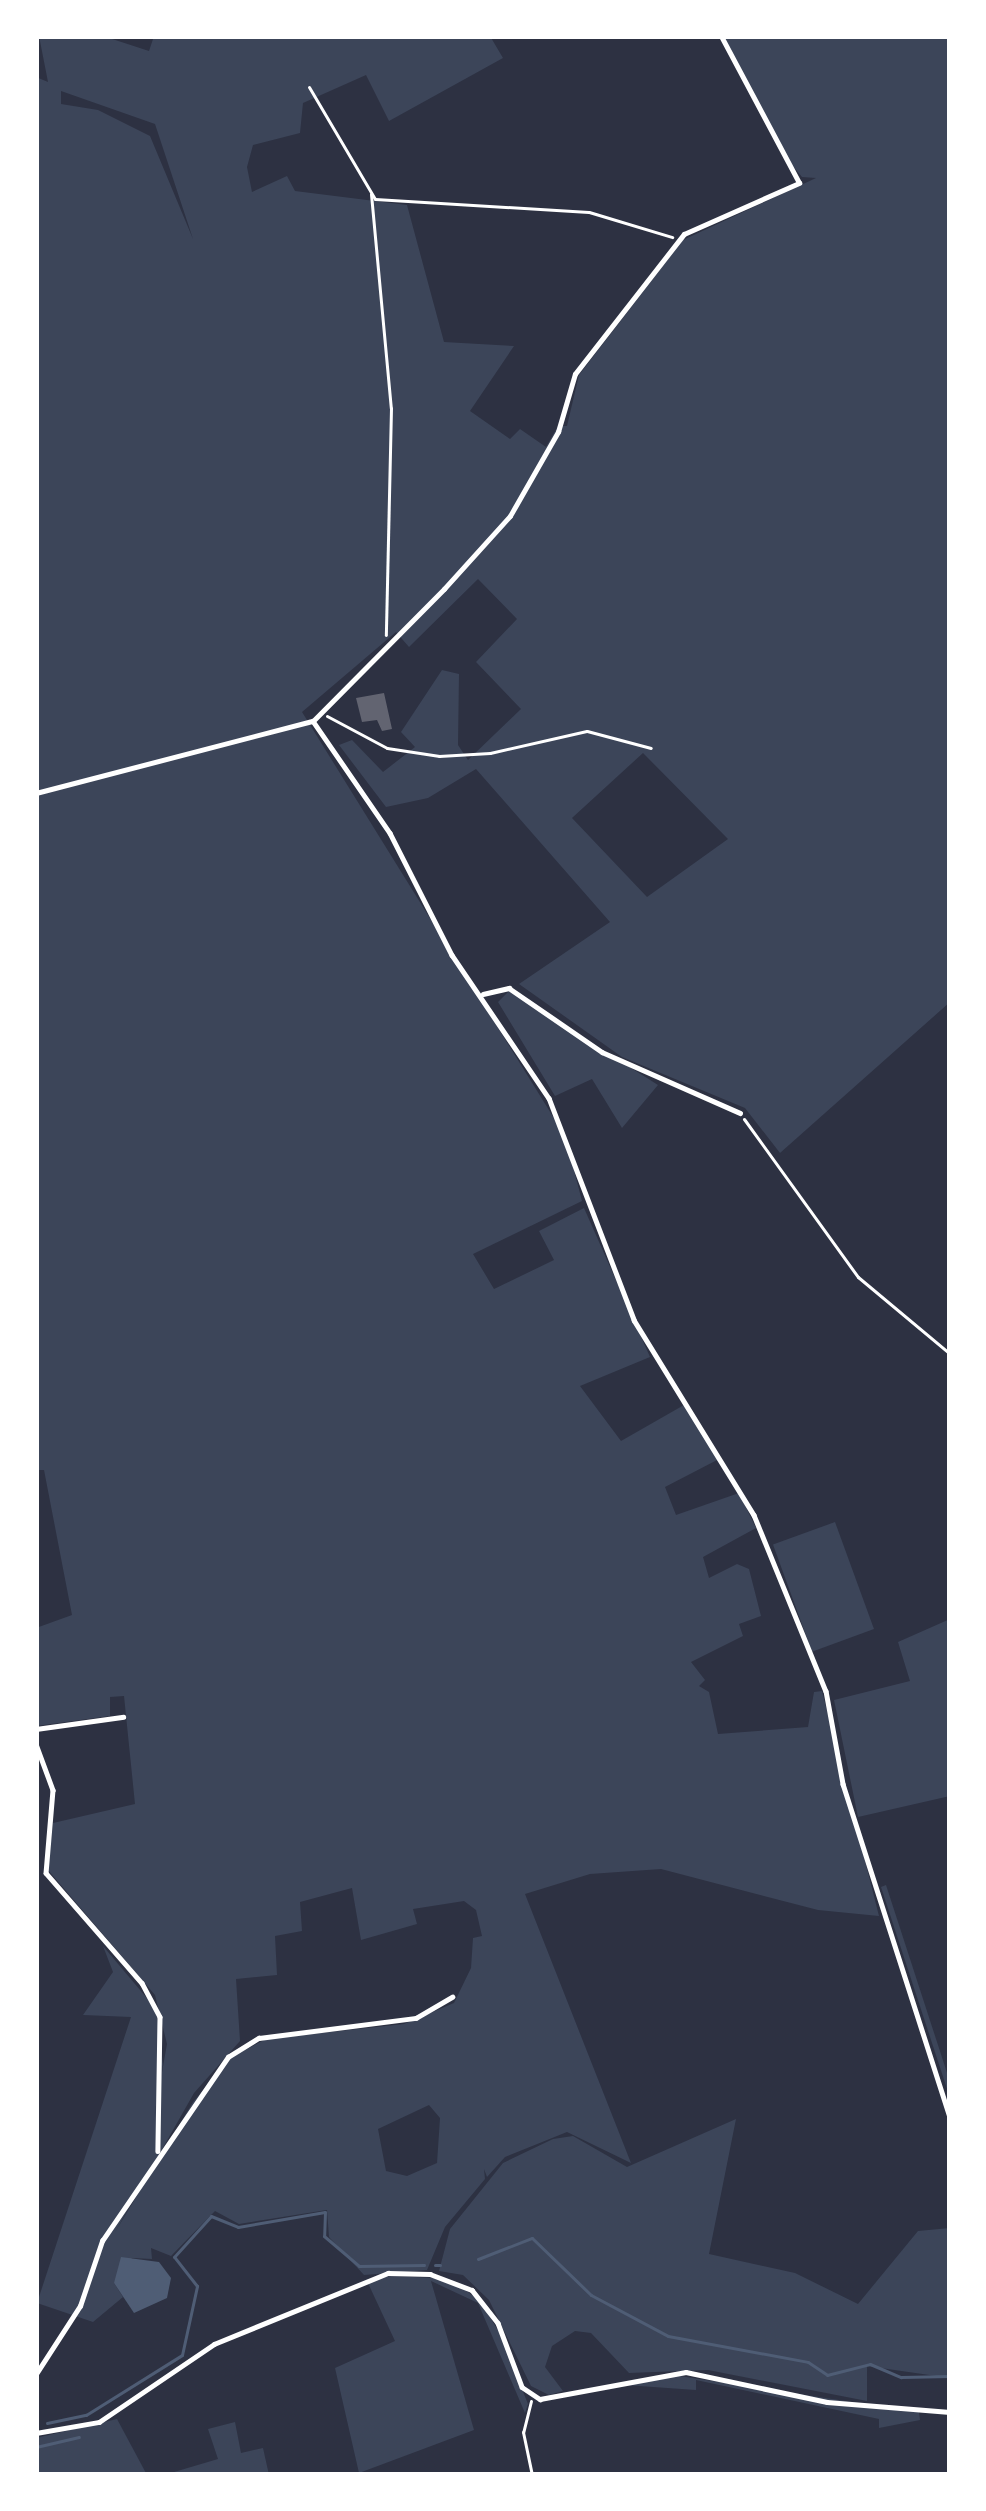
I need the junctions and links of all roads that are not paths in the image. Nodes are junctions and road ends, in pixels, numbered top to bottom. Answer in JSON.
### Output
{"nodes":[{"id":1,"x":721,"y":36,"type":"edge"},
{"id":2,"x":314,"y":721,"type":"junction"},
{"id":3,"x":36,"y":794,"type":"edge"},
{"id":4,"x":483,"y":994,"type":"junction"},
{"id":5,"x":740,"y":1113,"type":"road end"},
{"id":6,"x":122,"y":1717,"type":"dead end"},
{"id":7,"x":36,"y":1729,"type":"edge"},
{"id":8,"x":36,"y":1744,"type":"edge"},
{"id":9,"x":452,"y":1996,"type":"dead end"},
{"id":10,"x":948,"y":2109,"type":"edge"},
{"id":11,"x":950,"y":2118,"type":"edge"},
{"id":12,"x":158,"y":2150,"type":"junction"},
{"id":13,"x":36,"y":2374,"type":"edge"},
{"id":14,"x":950,"y":2412,"type":"edge"},
{"id":15,"x":36,"y":2431,"type":"edge"}],
"edges":[{"from":1,"to":2,"type":"street"},
{"from":2,"to":3,"type":"street"},
{"from":2,"to":4,"type":"street"},
{"from":4,"to":5,"type":"street"},
{"from":4,"to":10,"type":"street"},
{"from":6,"to":7,"type":"street"},
{"from":8,"to":12,"type":"street"},
{"from":9,"to":12,"type":"street"},
{"from":10,"to":11,"type":"street"},
{"from":12,"to":13,"type":"street"},
{"from":14,"to":15,"type":"street"}]}
